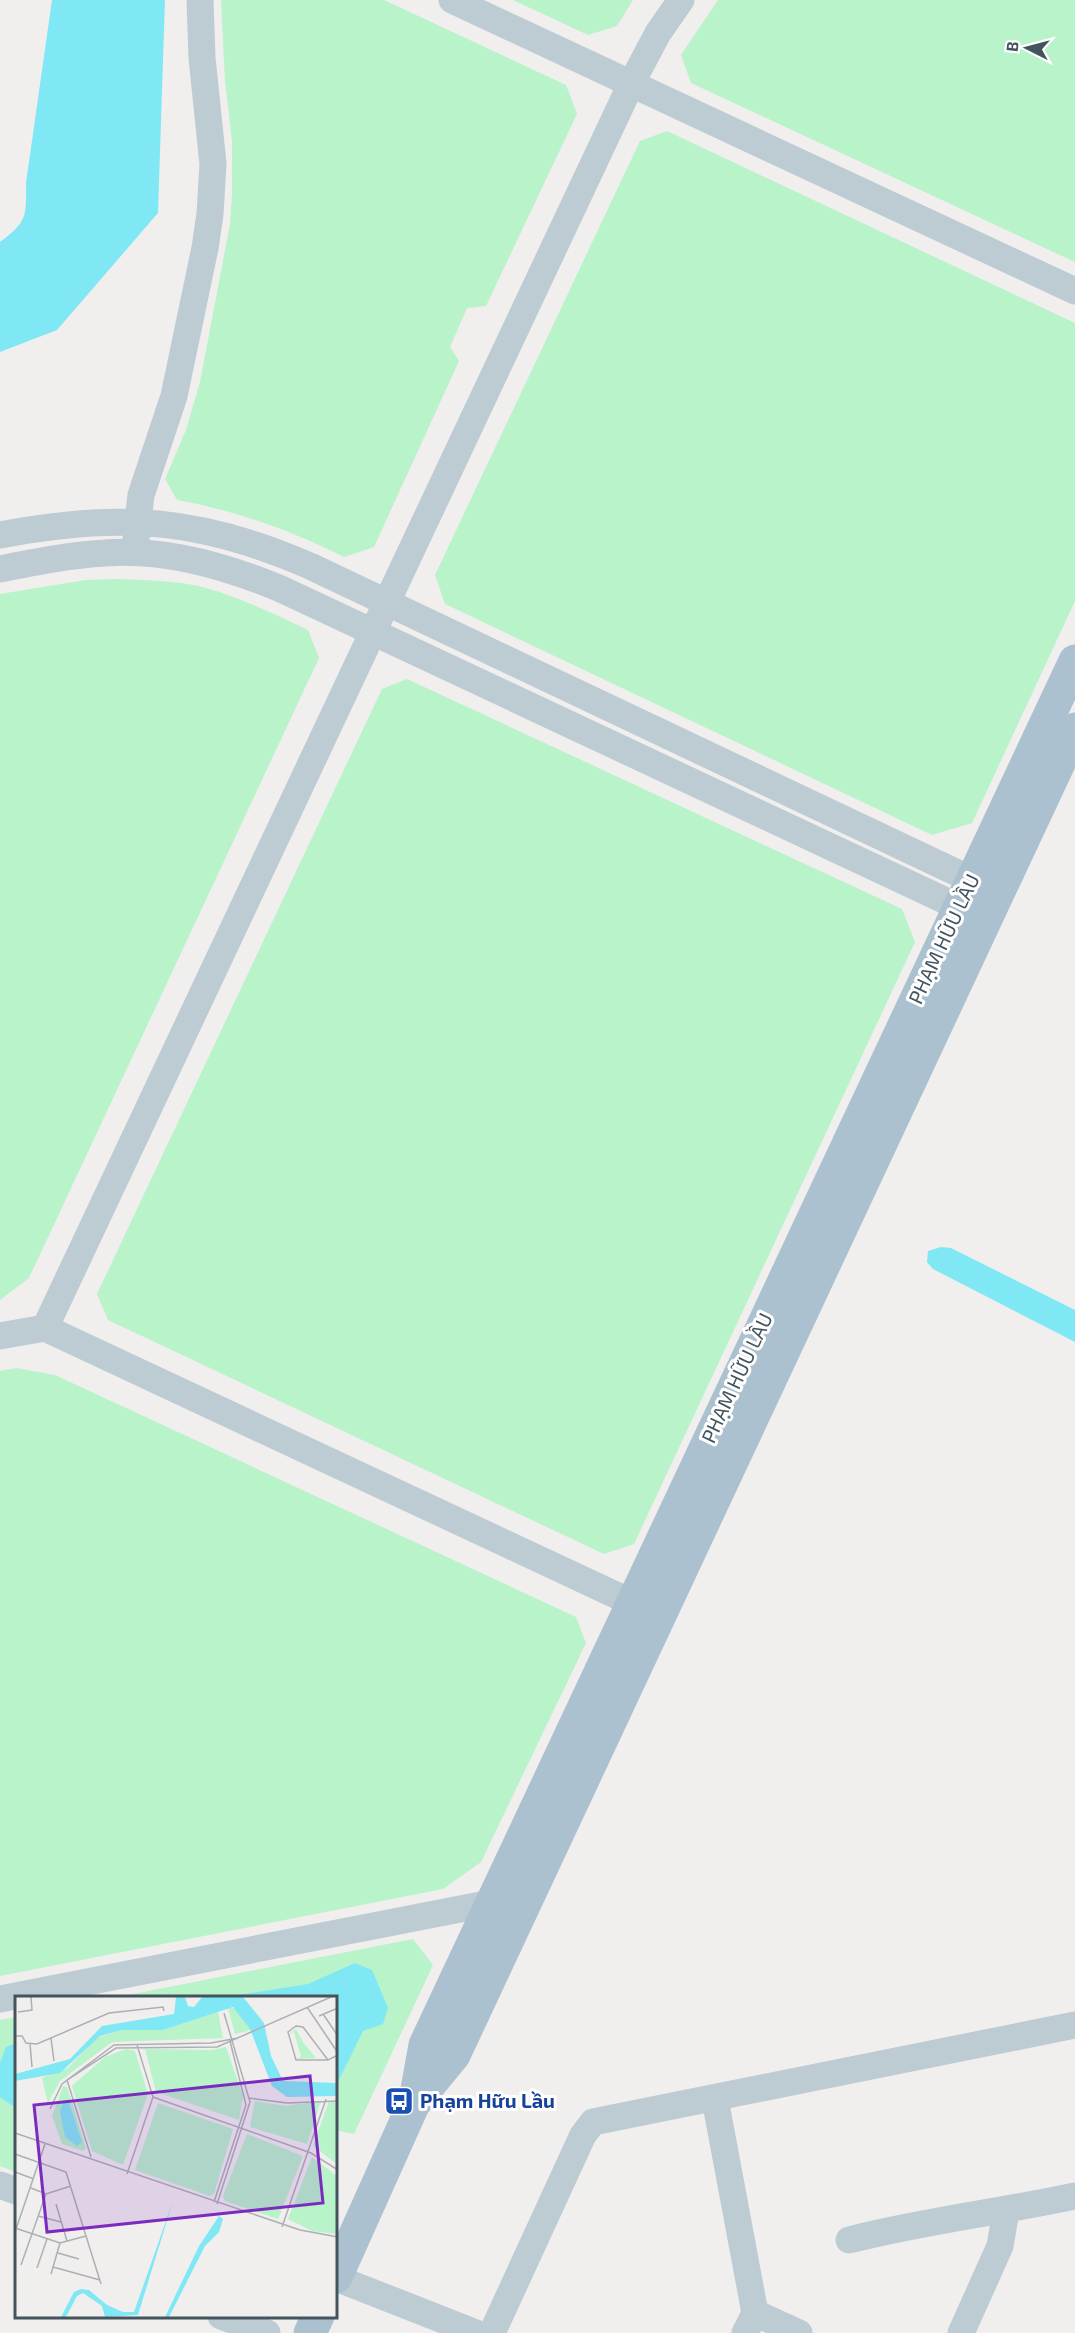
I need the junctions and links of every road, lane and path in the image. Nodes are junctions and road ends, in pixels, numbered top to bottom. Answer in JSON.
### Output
{"nodes":[{"id":1,"x":200,"y":0,"type":"edge"},
{"id":2,"x":452,"y":0,"type":"edge"},
{"id":3,"x":681,"y":0,"type":"edge"},
{"id":4,"x":631,"y":84,"type":"junction"},
{"id":5,"x":1075,"y":291,"type":"edge"},
{"id":6,"x":137,"y":522,"type":"junction"},
{"id":7,"x":0,"y":535,"type":"edge"},
{"id":8,"x":134,"y":552,"type":"junction"},
{"id":9,"x":0,"y":569,"type":"edge"},
{"id":10,"x":387,"y":602,"type":"junction"},
{"id":11,"x":372,"y":632,"type":"junction"},
{"id":12,"x":1075,"y":661,"type":"edge"},
{"id":13,"x":1075,"y":729,"type":"edge"},
{"id":14,"x":978,"y":900,"type":"junction"},
{"id":15,"x":45,"y":1328,"type":"junction"},
{"id":16,"x":0,"y":1336,"type":"edge"},
{"id":17,"x":645,"y":1609,"type":"junction"},
{"id":18,"x":491,"y":1903,"type":"junction"},
{"id":19,"x":15,"y":1996,"type":"edge"},
{"id":20,"x":15,"y":1996,"type":"edge"},
{"id":21,"x":0,"y":1999,"type":"edge"},
{"id":22,"x":1075,"y":2025,"type":"edge"},
{"id":23,"x":714,"y":2099,"type":"junction"},
{"id":24,"x":415,"y":2101,"type":"junction"},
{"id":25,"x":0,"y":2185,"type":"edge"},
{"id":26,"x":15,"y":2191,"type":"edge"},
{"id":27,"x":1075,"y":2196,"type":"edge"},
{"id":28,"x":1006,"y":2211,"type":"junction"},
{"id":29,"x":849,"y":2240,"type":"dead end"},
{"id":30,"x":338,"y":2273,"type":"edge"},
{"id":31,"x":338,"y":2278,"type":"edge"},
{"id":32,"x":226,"y":2318,"type":"edge"},
{"id":33,"x":317,"y":2318,"type":"edge"},
{"id":34,"x":750,"y":2323,"type":"edge"},
{"id":35,"x":267,"y":2333,"type":"edge"},
{"id":36,"x":310,"y":2333,"type":"edge"},
{"id":37,"x":476,"y":2333,"type":"edge"},
{"id":38,"x":492,"y":2333,"type":"edge"},
{"id":39,"x":799,"y":2333,"type":"edge"},
{"id":40,"x":961,"y":2333,"type":"edge"}],
"edges":[{"from":1,"to":6,"type":"street"},
{"from":2,"to":4,"type":"street"},
{"from":3,"to":4,"type":"street"},
{"from":4,"to":5,"type":"street"},
{"from":4,"to":10,"type":"street"},
{"from":6,"to":7,"type":"street"},
{"from":6,"to":8,"type":"street"},
{"from":6,"to":10,"type":"street"},
{"from":8,"to":9,"type":"street"},
{"from":8,"to":11,"type":"street"},
{"from":10,"to":11,"type":"street"},
{"from":10,"to":14,"type":"street"},
{"from":11,"to":14,"type":"street"},
{"from":11,"to":15,"type":"street"},
{"from":12,"to":14,"type":"main road","name":"PHẠM HỮU LẦU"},
{"from":13,"to":14,"type":"main road","name":"PHẠM HỮU LẦU"},
{"from":14,"to":17,"type":"main road","name":"PHẠM HỮU LẦU"},
{"from":15,"to":16,"type":"street"},
{"from":15,"to":17,"type":"street"},
{"from":17,"to":18,"type":"main road","name":"PHẠM HỮU LẦU"},
{"from":17,"to":24,"type":"main road","name":"PHẠM HỮU LẦU"},
{"from":18,"to":20,"type":"street"},
{"from":18,"to":24,"type":"main road","name":"PHẠM HỮU LẦU"},
{"from":19,"to":21,"type":"street"},
{"from":22,"to":23,"type":"street"},
{"from":23,"to":34,"type":"street"},
{"from":23,"to":38,"type":"street"},
{"from":24,"to":30,"type":"main road","name":"PHẠM HỮU LẦU"},
{"from":25,"to":26,"type":"street"},
{"from":27,"to":28,"type":"street"},
{"from":28,"to":29,"type":"street"},
{"from":28,"to":40,"type":"street"},
{"from":31,"to":37,"type":"street"},
{"from":32,"to":35,"type":"street"},
{"from":33,"to":36,"type":"main road"},
{"from":34,"to":39,"type":"street"}]}
